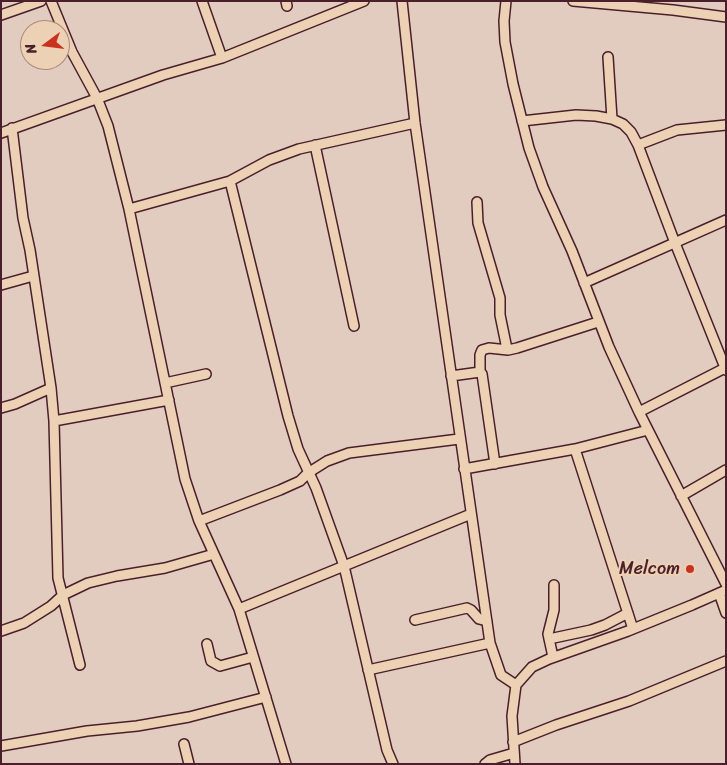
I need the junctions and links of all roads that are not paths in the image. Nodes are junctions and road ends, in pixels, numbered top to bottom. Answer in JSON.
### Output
{"nodes":[{"id":1,"x":41,"y":1,"type":"edge"},
{"id":2,"x":50,"y":1,"type":"edge"},
{"id":3,"x":202,"y":1,"type":"edge"},
{"id":4,"x":364,"y":1,"type":"edge"},
{"id":5,"x":402,"y":1,"type":"edge"},
{"id":6,"x":506,"y":1,"type":"edge"},
{"id":7,"x":573,"y":1,"type":"edge"},
{"id":8,"x":1,"y":16,"type":"edge"},
{"id":9,"x":726,"y":17,"type":"edge"},
{"id":10,"x":608,"y":57,"type":"dead end"},
{"id":11,"x":222,"y":58,"type":"junction"},
{"id":12,"x":97,"y":98,"type":"junction"},
{"id":13,"x":612,"y":119,"type":"junction"},
{"id":14,"x":522,"y":121,"type":"junction"},
{"id":15,"x":415,"y":123,"type":"junction"},
{"id":16,"x":726,"y":126,"type":"edge"},
{"id":17,"x":12,"y":128,"type":"junction"},
{"id":18,"x":1,"y":133,"type":"edge"},
{"id":19,"x":315,"y":145,"type":"junction"},
{"id":20,"x":638,"y":145,"type":"junction"},
{"id":21,"x":230,"y":182,"type":"junction"},
{"id":22,"x":477,"y":202,"type":"dead end"},
{"id":23,"x":129,"y":209,"type":"junction"},
{"id":24,"x":726,"y":220,"type":"edge"},
{"id":25,"x":674,"y":243,"type":"junction"},
{"id":26,"x":33,"y":276,"type":"junction"},
{"id":27,"x":584,"y":283,"type":"junction"},
{"id":28,"x":1,"y":285,"type":"edge"},
{"id":29,"x":598,"y":322,"type":"junction"},
{"id":30,"x":354,"y":326,"type":"dead end"},
{"id":31,"x":721,"y":348,"type":"edge"},
{"id":32,"x":507,"y":350,"type":"junction"},
{"id":33,"x":725,"y":369,"type":"edge"},
{"id":34,"x":480,"y":372,"type":"junction"},
{"id":35,"x":206,"y":374,"type":"dead end"},
{"id":36,"x":450,"y":376,"type":"junction"},
{"id":37,"x":165,"y":383,"type":"junction"},
{"id":38,"x":51,"y":388,"type":"junction"},
{"id":39,"x":169,"y":400,"type":"junction"},
{"id":40,"x":1,"y":408,"type":"edge"},
{"id":41,"x":639,"y":412,"type":"junction"},
{"id":42,"x":54,"y":421,"type":"junction"},
{"id":43,"x":648,"y":430,"type":"junction"},
{"id":44,"x":460,"y":439,"type":"junction"},
{"id":45,"x":574,"y":450,"type":"junction"},
{"id":46,"x":495,"y":464,"type":"junction"},
{"id":47,"x":464,"y":469,"type":"junction"},
{"id":48,"x":726,"y":470,"type":"edge"},
{"id":49,"x":308,"y":472,"type":"junction"},
{"id":50,"x":681,"y":496,"type":"junction"},
{"id":51,"x":471,"y":514,"type":"junction"},
{"id":52,"x":200,"y":521,"type":"junction"},
{"id":53,"x":214,"y":554,"type":"junction"},
{"id":54,"x":344,"y":566,"type":"junction"},
{"id":55,"x":726,"y":584,"type":"edge"},
{"id":56,"x":554,"y":585,"type":"dead end"},
{"id":57,"x":723,"y":591,"type":"edge"},
{"id":58,"x":63,"y":594,"type":"junction"},
{"id":59,"x":239,"y":609,"type":"junction"},
{"id":60,"x":628,"y":613,"type":"junction"},
{"id":61,"x":726,"y":613,"type":"edge"},
{"id":62,"x":415,"y":620,"type":"dead end"},
{"id":63,"x":487,"y":621,"type":"junction"},
{"id":64,"x":633,"y":629,"type":"junction"},
{"id":65,"x":1,"y":631,"type":"edge"},
{"id":66,"x":549,"y":639,"type":"junction"},
{"id":67,"x":490,"y":643,"type":"junction"},
{"id":68,"x":207,"y":644,"type":"dead end"},
{"id":69,"x":253,"y":657,"type":"junction"},
{"id":70,"x":553,"y":657,"type":"junction"},
{"id":71,"x":726,"y":661,"type":"edge"},
{"id":72,"x":80,"y":665,"type":"dead end"},
{"id":73,"x":368,"y":670,"type":"junction"},
{"id":74,"x":516,"y":685,"type":"junction"},
{"id":75,"x":266,"y":697,"type":"junction"},
{"id":76,"x":513,"y":742,"type":"junction"},
{"id":77,"x":184,"y":744,"type":"dead end"},
{"id":78,"x":1,"y":746,"type":"edge"},
{"id":79,"x":514,"y":753,"type":"junction"},
{"id":80,"x":189,"y":764,"type":"edge"},
{"id":81,"x":286,"y":764,"type":"edge"},
{"id":82,"x":393,"y":764,"type":"edge"},
{"id":83,"x":485,"y":764,"type":"edge"},
{"id":84,"x":515,"y":764,"type":"edge"}],
"edges":[{"from":1,"to":8,"type":"street"},
{"from":2,"to":12,"type":"street"},
{"from":3,"to":11,"type":"street"},
{"from":4,"to":11,"type":"street"},
{"from":5,"to":15,"type":"street"},
{"from":6,"to":14,"type":"street"},
{"from":7,"to":9,"type":"street"},
{"from":10,"to":13,"type":"street"},
{"from":11,"to":12,"type":"street"},
{"from":12,"to":17,"type":"street"},
{"from":12,"to":23,"type":"street"},
{"from":13,"to":14,"type":"street"},
{"from":13,"to":20,"type":"street"},
{"from":14,"to":27,"type":"street"},
{"from":15,"to":19,"type":"street"},
{"from":15,"to":36,"type":"street"},
{"from":16,"to":20,"type":"street"},
{"from":17,"to":18,"type":"street"},
{"from":17,"to":26,"type":"street"},
{"from":19,"to":21,"type":"street"},
{"from":19,"to":30,"type":"street"},
{"from":20,"to":25,"type":"street"},
{"from":21,"to":23,"type":"street"},
{"from":21,"to":49,"type":"street"},
{"from":22,"to":32,"type":"street"},
{"from":23,"to":37,"type":"street"},
{"from":24,"to":25,"type":"street"},
{"from":25,"to":27,"type":"street"},
{"from":25,"to":31,"type":"street"},
{"from":26,"to":28,"type":"street"},
{"from":26,"to":38,"type":"street"},
{"from":27,"to":29,"type":"street"},
{"from":29,"to":32,"type":"street"},
{"from":29,"to":41,"type":"street"},
{"from":31,"to":33,"type":"street"},
{"from":32,"to":34,"type":"street"},
{"from":33,"to":41,"type":"street"},
{"from":34,"to":36,"type":"street"},
{"from":34,"to":46,"type":"street"},
{"from":35,"to":37,"type":"street"},
{"from":36,"to":44,"type":"street"},
{"from":37,"to":39,"type":"street"},
{"from":38,"to":40,"type":"street"},
{"from":38,"to":42,"type":"street"},
{"from":39,"to":42,"type":"street"},
{"from":39,"to":52,"type":"street"},
{"from":41,"to":43,"type":"street"},
{"from":42,"to":58,"type":"street"},
{"from":43,"to":45,"type":"street"},
{"from":43,"to":50,"type":"street"},
{"from":44,"to":47,"type":"street"},
{"from":44,"to":49,"type":"street"},
{"from":45,"to":46,"type":"street"},
{"from":45,"to":60,"type":"street"},
{"from":46,"to":47,"type":"street"},
{"from":47,"to":51,"type":"street"},
{"from":48,"to":50,"type":"street"},
{"from":49,"to":52,"type":"street"},
{"from":49,"to":54,"type":"street"},
{"from":50,"to":55,"type":"street"},
{"from":51,"to":54,"type":"street"},
{"from":51,"to":63,"type":"street"},
{"from":52,"to":53,"type":"street"},
{"from":53,"to":58,"type":"street"},
{"from":53,"to":59,"type":"street"},
{"from":54,"to":59,"type":"street"},
{"from":54,"to":73,"type":"street"},
{"from":56,"to":66,"type":"street"},
{"from":57,"to":61,"type":"street"},
{"from":57,"to":64,"type":"street"},
{"from":58,"to":65,"type":"street"},
{"from":58,"to":72,"type":"street"},
{"from":59,"to":69,"type":"street"},
{"from":60,"to":64,"type":"street"},
{"from":60,"to":66,"type":"street"},
{"from":62,"to":63,"type":"street"},
{"from":63,"to":67,"type":"street"},
{"from":64,"to":70,"type":"street"},
{"from":66,"to":70,"type":"street"},
{"from":67,"to":73,"type":"street"},
{"from":67,"to":74,"type":"street"},
{"from":68,"to":69,"type":"street"},
{"from":69,"to":75,"type":"street"},
{"from":70,"to":74,"type":"street"},
{"from":71,"to":76,"type":"street"},
{"from":73,"to":82,"type":"street"},
{"from":74,"to":76,"type":"street"},
{"from":75,"to":78,"type":"street"},
{"from":75,"to":81,"type":"street"},
{"from":76,"to":79,"type":"street"},
{"from":77,"to":80,"type":"street"},
{"from":79,"to":83,"type":"street"},
{"from":79,"to":84,"type":"street"}]}
